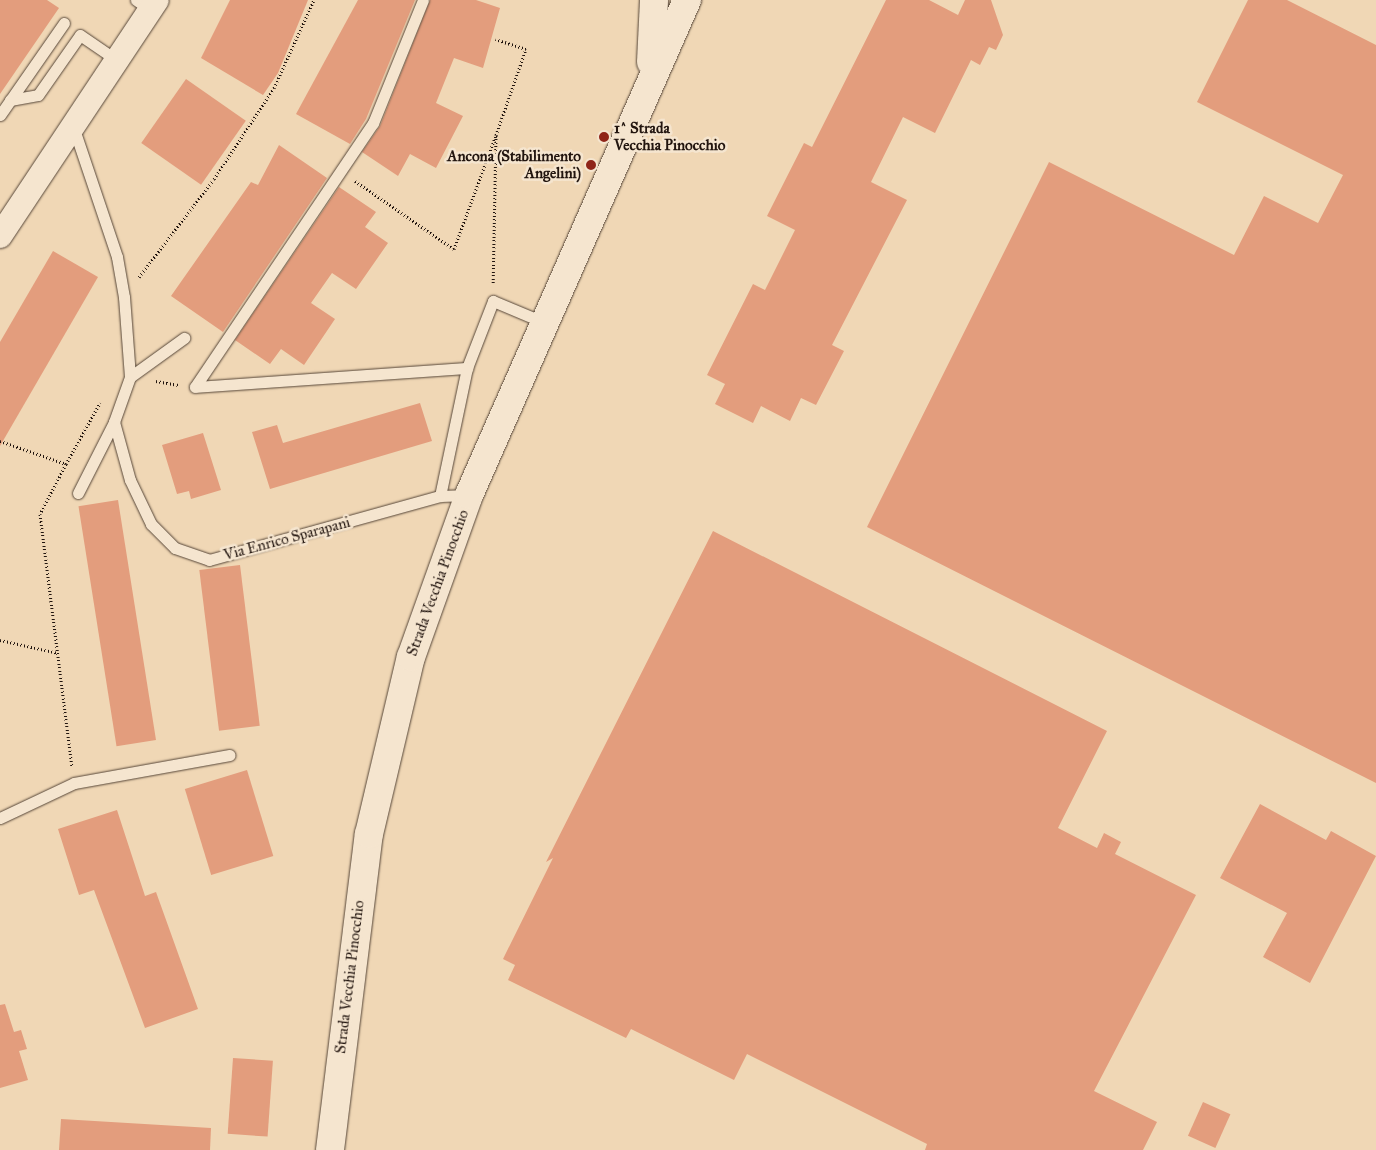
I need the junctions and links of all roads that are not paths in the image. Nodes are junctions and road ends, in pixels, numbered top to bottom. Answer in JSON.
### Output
{"nodes":[{"id":1,"x":423,"y":0,"type":"edge"},
{"id":2,"x":654,"y":0,"type":"edge"},
{"id":3,"x":687,"y":0,"type":"edge"},
{"id":4,"x":149,"y":4,"type":"edge"},
{"id":5,"x":64,"y":23,"type":"dead end"},
{"id":6,"x":118,"y":62,"type":"junction"},
{"id":7,"x":650,"y":76,"type":"junction"},
{"id":8,"x":10,"y":100,"type":"junction"},
{"id":9,"x":0,"y":115,"type":"edge"},
{"id":10,"x":74,"y":129,"type":"junction"},
{"id":11,"x":0,"y":236,"type":"edge"},
{"id":12,"x":543,"y":322,"type":"junction"},
{"id":13,"x":184,"y":338,"type":"dead end"},
{"id":14,"x":467,"y":368,"type":"junction"},
{"id":15,"x":130,"y":377,"type":"junction"},
{"id":16,"x":114,"y":422,"type":"junction"},
{"id":17,"x":78,"y":493,"type":"dead end"},
{"id":18,"x":469,"y":495,"type":"junction"},
{"id":19,"x":440,"y":496,"type":"junction"},
{"id":20,"x":229,"y":755,"type":"dead end"},
{"id":21,"x":0,"y":818,"type":"edge"},
{"id":22,"x":330,"y":1150,"type":"edge"}],
"edges":[{"from":1,"to":14,"type":"lane"},
{"from":2,"to":7,"type":"street","name":"Strada Vecchia Pinocchio"},
{"from":3,"to":7,"type":"street","name":"Strada Vecchia Pinocchio"},
{"from":4,"to":6,"type":"street"},
{"from":5,"to":8,"type":"lane"},
{"from":6,"to":8,"type":"lane"},
{"from":6,"to":10,"type":"street"},
{"from":7,"to":12,"type":"street","name":"Strada Vecchia Pinocchio"},
{"from":8,"to":9,"type":"lane"},
{"from":10,"to":11,"type":"street"},
{"from":10,"to":15,"type":"lane"},
{"from":12,"to":14,"type":"lane"},
{"from":12,"to":18,"type":"street","name":"Strada Vecchia Pinocchio"},
{"from":13,"to":15,"type":"lane"},
{"from":14,"to":19,"type":"lane"},
{"from":15,"to":16,"type":"lane"},
{"from":16,"to":17,"type":"lane"},
{"from":16,"to":19,"type":"lane","name":"Via Enrico Sparapani"},
{"from":18,"to":19,"type":"lane","name":"Via Enrico Sparapani"},
{"from":18,"to":22,"type":"street","name":"Strada Vecchia Pinocchio"},
{"from":20,"to":21,"type":"lane"}]}
